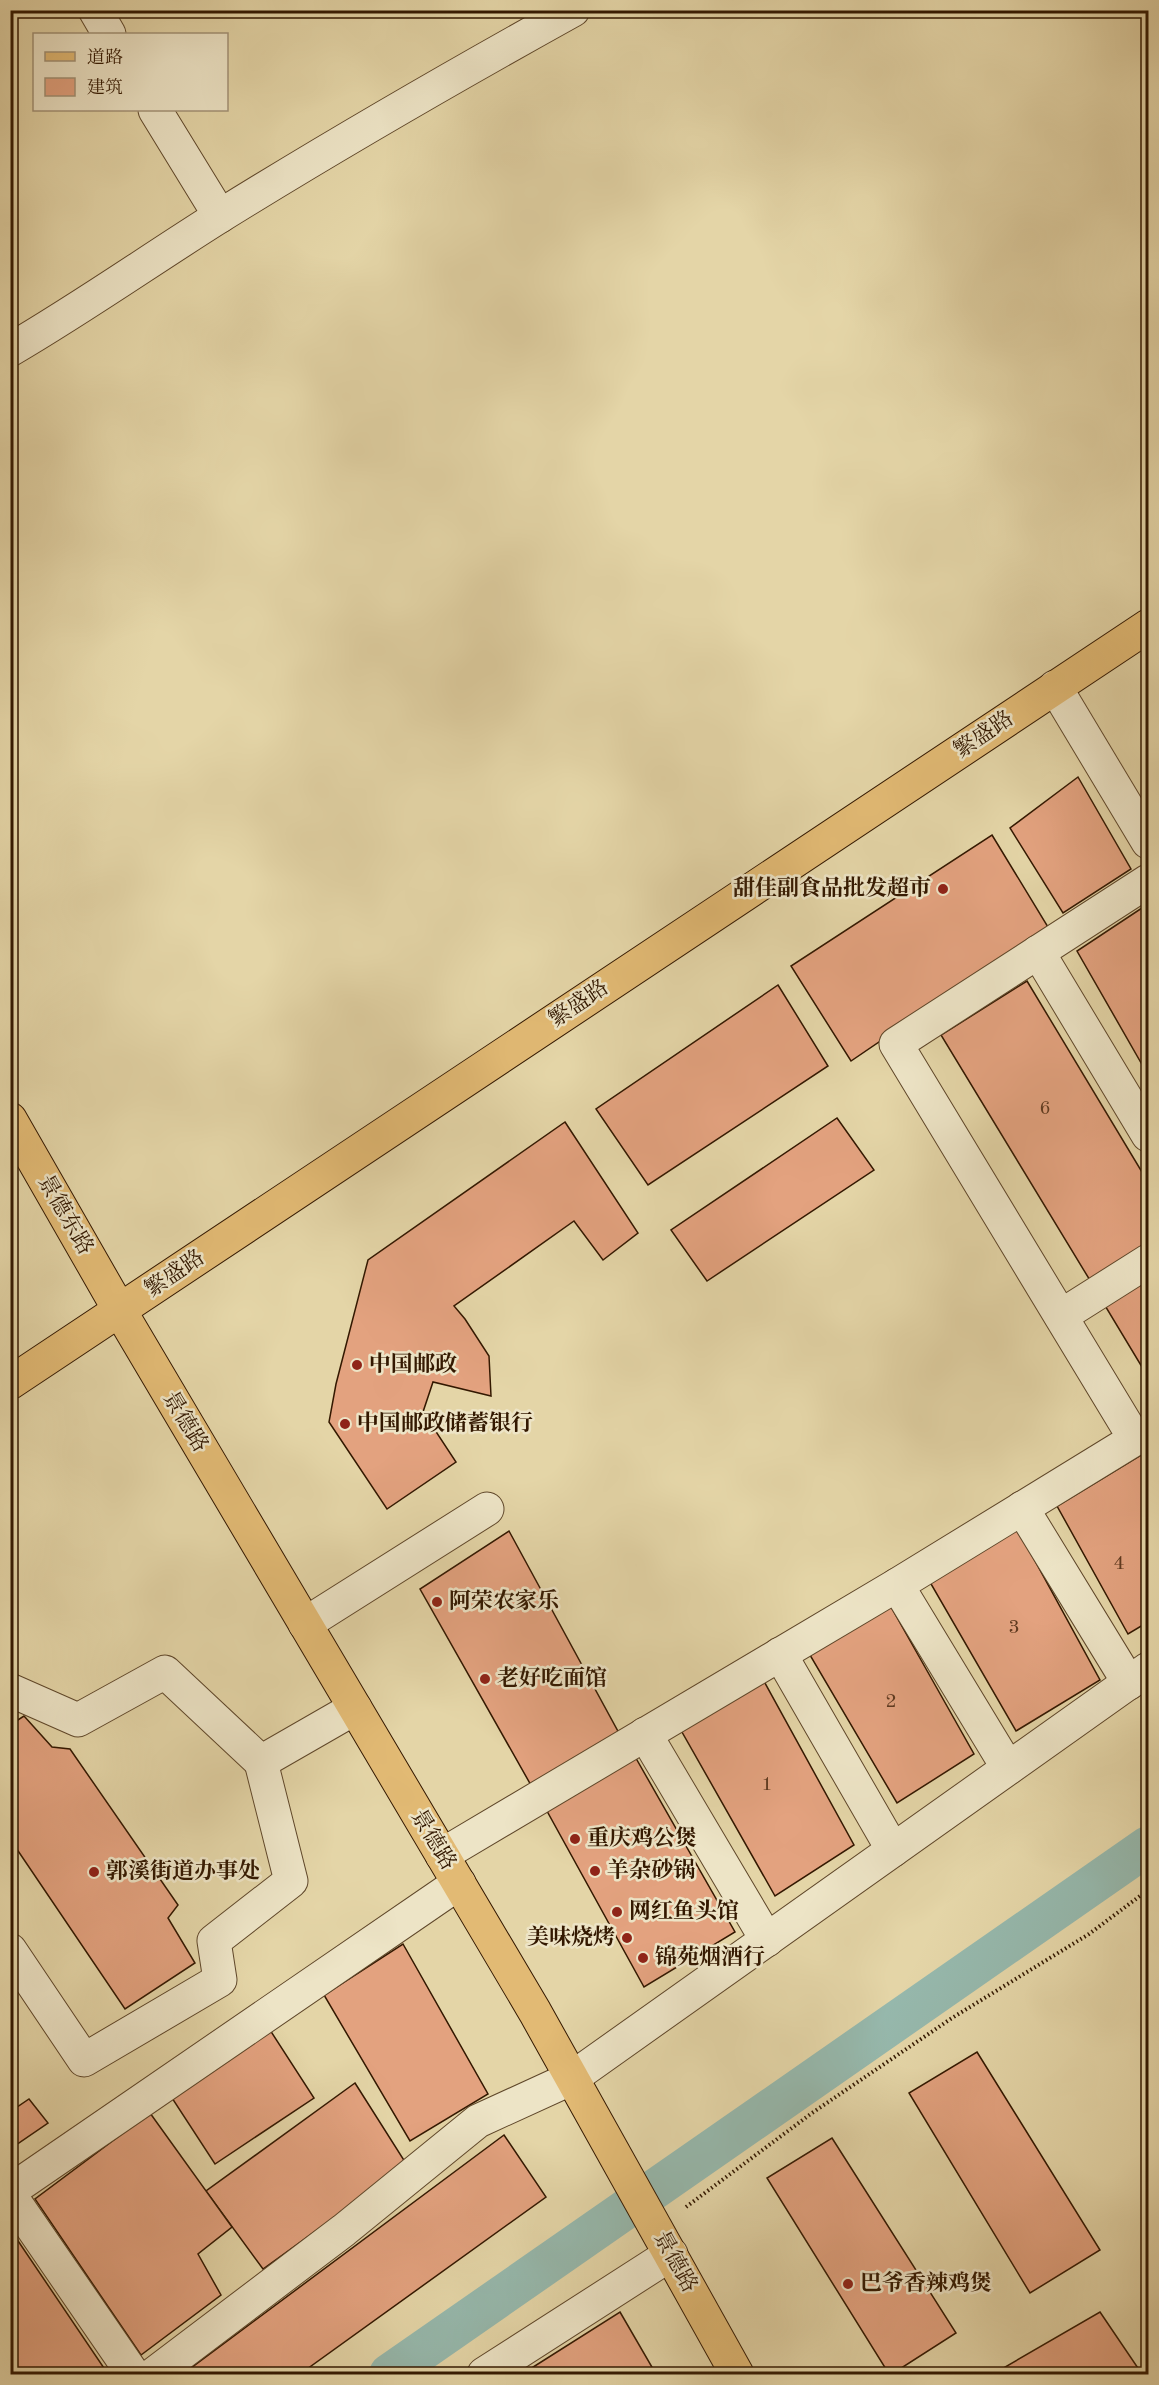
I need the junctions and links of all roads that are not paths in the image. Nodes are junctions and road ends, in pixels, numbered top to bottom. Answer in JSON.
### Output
{"nodes":[{"id":1,"x":95,"y":10,"type":"edge"},
{"id":2,"x":573,"y":10,"type":"edge"},
{"id":3,"x":109,"y":33,"type":"edge"},
{"id":4,"x":156,"y":111,"type":"edge"},
{"id":5,"x":220,"y":216,"type":"junction"},
{"id":6,"x":10,"y":350,"type":"edge"},
{"id":7,"x":1149,"y":626,"type":"edge"},
{"id":8,"x":1055,"y":687,"type":"junction"},
{"id":9,"x":1149,"y":842,"type":"edge"},
{"id":10,"x":1149,"y":881,"type":"edge"},
{"id":11,"x":1038,"y":952,"type":"junction"},
{"id":12,"x":10,"y":1119,"type":"edge"},
{"id":13,"x":1149,"y":1135,"type":"edge"},
{"id":14,"x":1149,"y":1261,"type":"edge"},
{"id":15,"x":120,"y":1311,"type":"junction"},
{"id":16,"x":1061,"y":1316,"type":"junction"},
{"id":17,"x":10,"y":1383,"type":"edge"},
{"id":18,"x":1142,"y":1449,"type":"edge"},
{"id":19,"x":1022,"y":1508,"type":"junction"},
{"id":20,"x":487,"y":1509,"type":"dead end"},
{"id":21,"x":897,"y":1585,"type":"junction"},
{"id":22,"x":305,"y":1624,"type":"junction"},
{"id":23,"x":780,"y":1654,"type":"junction"},
{"id":24,"x":1139,"y":1676,"type":"edge"},
{"id":25,"x":10,"y":1690,"type":"edge"},
{"id":26,"x":356,"y":1708,"type":"junction"},
{"id":27,"x":645,"y":1734,"type":"junction"},
{"id":28,"x":261,"y":1761,"type":"junction"},
{"id":29,"x":1008,"y":1768,"type":"junction"},
{"id":30,"x":893,"y":1850,"type":"junction"},
{"id":31,"x":442,"y":1855,"type":"junction"},
{"id":32,"x":459,"y":1883,"type":"junction"},
{"id":33,"x":767,"y":1940,"type":"junction"},
{"id":34,"x":10,"y":1950,"type":"edge"},
{"id":35,"x":572,"y":2078,"type":"junction"},
{"id":36,"x":10,"y":2193,"type":"edge"},
{"id":37,"x":664,"y":2241,"type":"junction"},
{"id":38,"x":496,"y":2371,"type":"edge"},
{"id":39,"x":133,"y":2374,"type":"edge"},
{"id":40,"x":154,"y":2374,"type":"edge"},
{"id":41,"x":737,"y":2374,"type":"edge"}],
"edges":[{"from":1,"to":3,"type":"street"},
{"from":2,"to":5,"type":"street"},
{"from":4,"to":5,"type":"street"},
{"from":5,"to":6,"type":"street"},
{"from":7,"to":8,"type":"main road","name":"繁盛路"},
{"from":8,"to":9,"type":"street"},
{"from":8,"to":15,"type":"main road","name":"繁盛路"},
{"from":10,"to":11,"type":"street"},
{"from":11,"to":13,"type":"street"},
{"from":11,"to":16,"type":"street"},
{"from":12,"to":15,"type":"main road","name":"景德东路"},
{"from":14,"to":16,"type":"street"},
{"from":15,"to":17,"type":"main road","name":"繁盛路"},
{"from":15,"to":22,"type":"main road","name":"景德路"},
{"from":16,"to":18,"type":"street"},
{"from":18,"to":19,"type":"street"},
{"from":19,"to":21,"type":"street"},
{"from":19,"to":24,"type":"street"},
{"from":20,"to":22,"type":"street"},
{"from":21,"to":23,"type":"street"},
{"from":21,"to":29,"type":"street"},
{"from":22,"to":26,"type":"main road","name":"景德路"},
{"from":23,"to":27,"type":"street"},
{"from":23,"to":30,"type":"street"},
{"from":24,"to":29,"type":"street"},
{"from":25,"to":28,"type":"street"},
{"from":26,"to":28,"type":"street"},
{"from":26,"to":31,"type":"main road","name":"景德路"},
{"from":27,"to":31,"type":"street"},
{"from":27,"to":33,"type":"street"},
{"from":28,"to":34,"type":"street"},
{"from":29,"to":30,"type":"street"},
{"from":30,"to":33,"type":"street"},
{"from":31,"to":32,"type":"main road","name":"景德路"},
{"from":32,"to":35,"type":"main road","name":"景德路"},
{"from":32,"to":36,"type":"street"},
{"from":33,"to":35,"type":"street"},
{"from":35,"to":37,"type":"main road","name":"景德路"},
{"from":35,"to":40,"type":"street"},
{"from":36,"to":39,"type":"street"},
{"from":37,"to":38,"type":"street"},
{"from":37,"to":41,"type":"main road","name":"景德路"}]}
